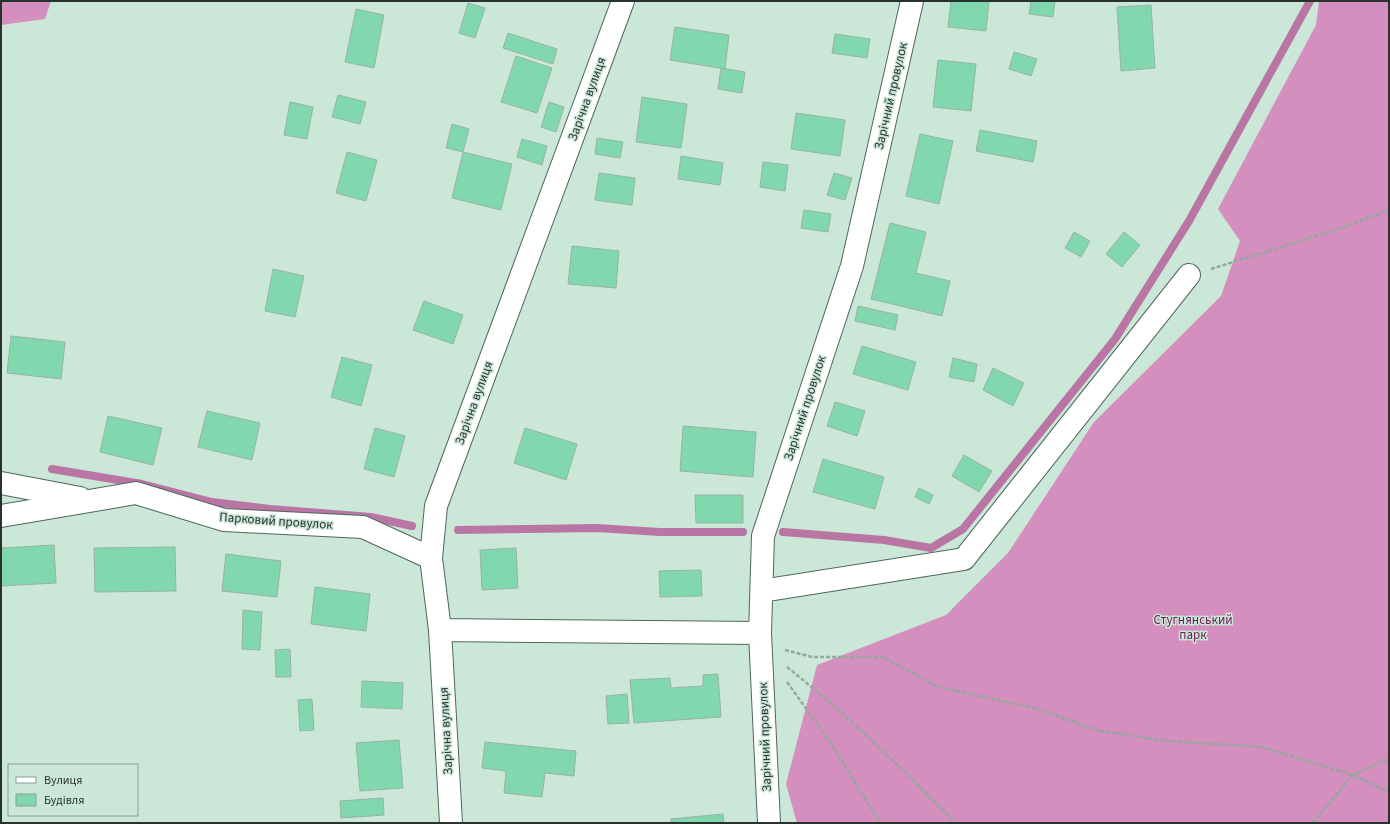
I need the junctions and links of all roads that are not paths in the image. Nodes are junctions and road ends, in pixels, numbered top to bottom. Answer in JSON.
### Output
{"nodes":[{"id":1,"x":623,"y":1,"type":"edge"},
{"id":2,"x":912,"y":1,"type":"edge"},
{"id":3,"x":1189,"y":275,"type":"road end"},
{"id":4,"x":1,"y":483,"type":"edge"},
{"id":5,"x":93,"y":500,"type":"junction"},
{"id":6,"x":1,"y":516,"type":"edge"},
{"id":7,"x":431,"y":558,"type":"junction"},
{"id":8,"x":762,"y":591,"type":"junction"},
{"id":9,"x":440,"y":630,"type":"junction"},
{"id":10,"x":761,"y":642,"type":"junction"},
{"id":11,"x":451,"y":823,"type":"edge"},
{"id":12,"x":769,"y":823,"type":"edge"}],
"edges":[{"from":1,"to":7,"type":"street","name":"Зарічна вулиця"},
{"from":2,"to":8,"type":"street","name":"Зарічний провулок"},
{"from":3,"to":8,"type":"street"},
{"from":4,"to":5,"type":"street"},
{"from":5,"to":6,"type":"street","name":"Парковий провулок"},
{"from":5,"to":7,"type":"street","name":"Парковий провулок"},
{"from":7,"to":9,"type":"street","name":"Зарічна вулиця"},
{"from":8,"to":10,"type":"street","name":"Зарічний провулок"},
{"from":9,"to":10,"type":"street"},
{"from":9,"to":11,"type":"street","name":"Зарічна вулиця"},
{"from":10,"to":12,"type":"street","name":"Зарічний провулок"}]}
